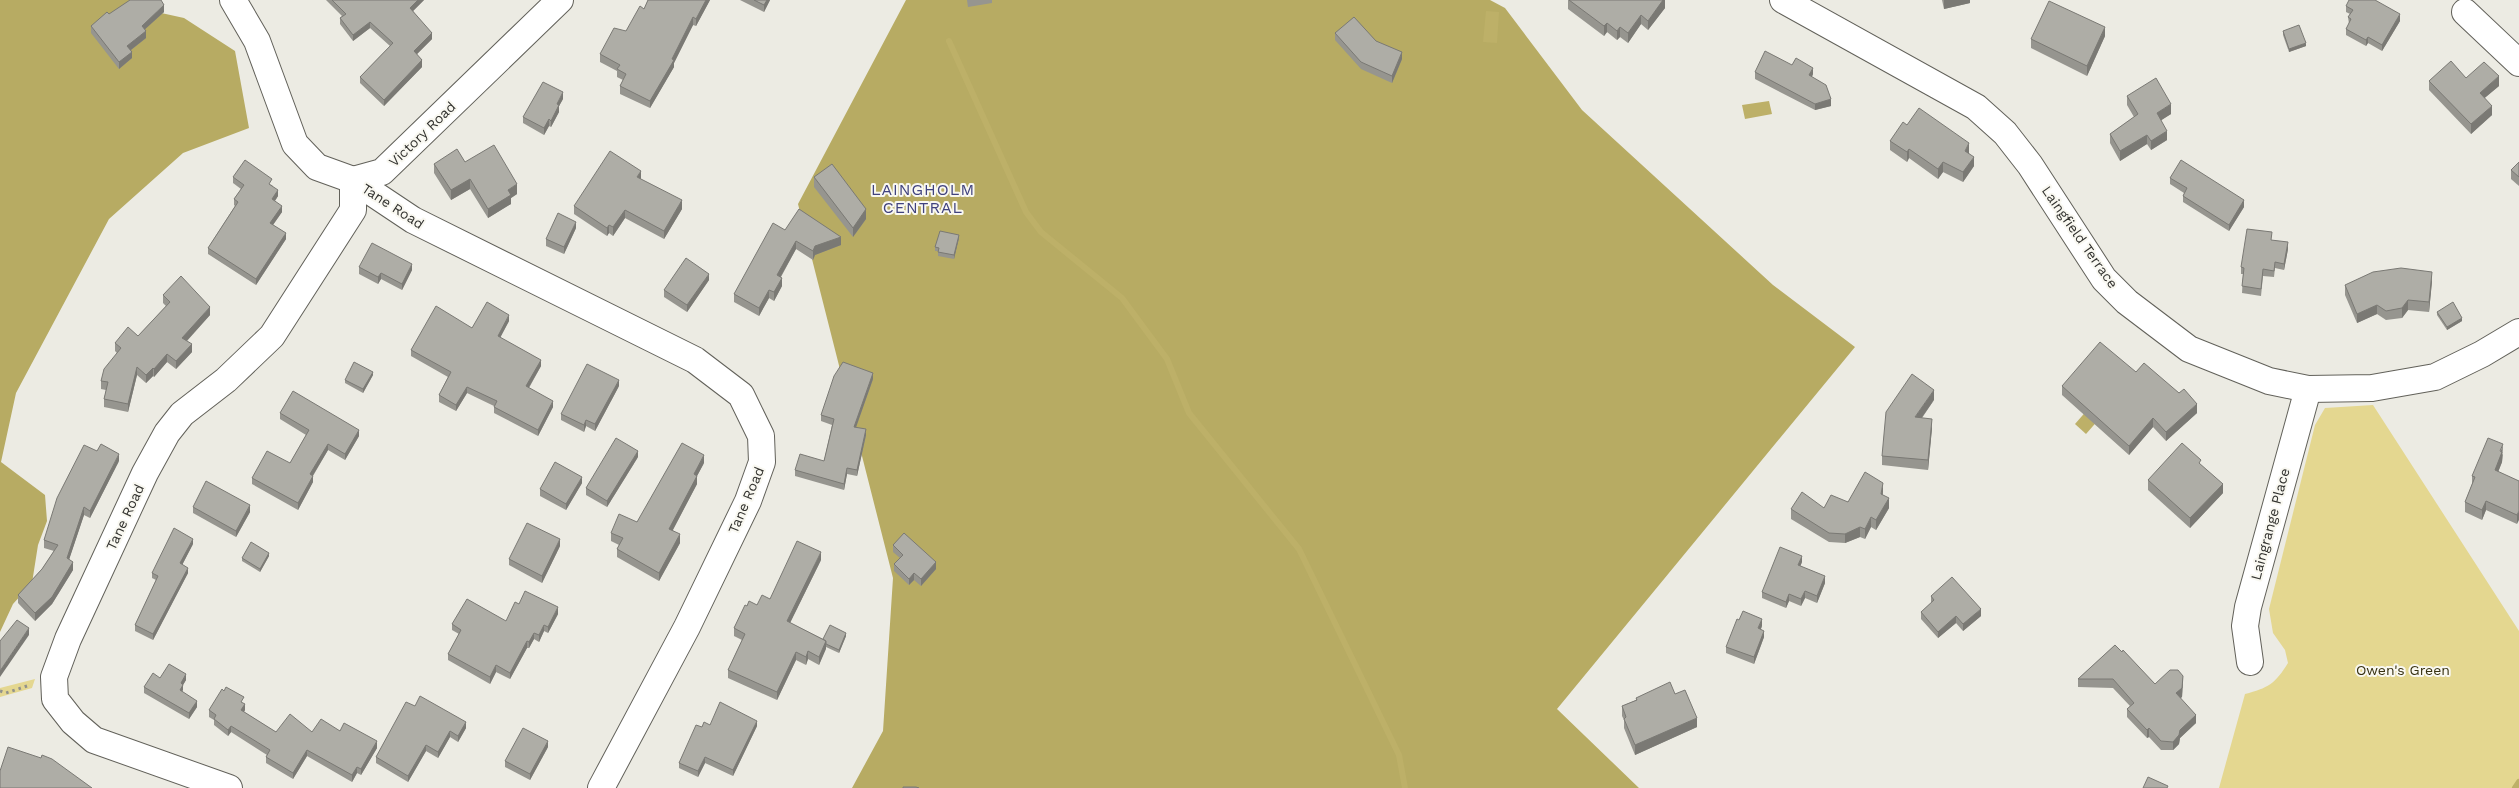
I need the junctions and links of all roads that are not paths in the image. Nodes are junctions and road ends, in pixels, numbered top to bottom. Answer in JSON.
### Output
{"nodes":[{"id":1,"x":233,"y":0,"type":"edge"},
{"id":2,"x":560,"y":0,"type":"edge"},
{"id":3,"x":1784,"y":0,"type":"edge"},
{"id":4,"x":2465,"y":12,"type":"dead end"},
{"id":5,"x":2519,"y":63,"type":"edge"},
{"id":6,"x":353,"y":180,"type":"junction"},
{"id":7,"x":2519,"y":332,"type":"edge"},
{"id":8,"x":2308,"y":388,"type":"junction"},
{"id":9,"x":2250,"y":662,"type":"dead end"},
{"id":10,"x":229,"y":788,"type":"edge"},
{"id":11,"x":601,"y":788,"type":"edge"}],
"edges":[{"from":1,"to":6,"type":"street"},
{"from":2,"to":6,"type":"street","name":"Victory Road"},
{"from":3,"to":8,"type":"street","name":"Laingfield Terrace"},
{"from":4,"to":5,"type":"street"},
{"from":6,"to":10,"type":"street","name":"Tane Road"},
{"from":6,"to":11,"type":"street","name":"Tane Road"},
{"from":7,"to":8,"type":"street","name":"Laingfield Terrace"},
{"from":8,"to":9,"type":"street","name":"Laingrange Place"}]}
